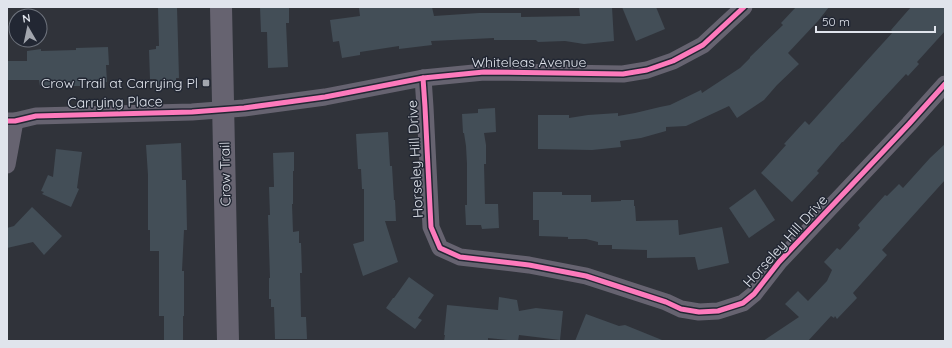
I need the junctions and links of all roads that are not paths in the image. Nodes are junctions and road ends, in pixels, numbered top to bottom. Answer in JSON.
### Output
{"nodes":[{"id":1,"x":221,"y":7,"type":"edge"},
{"id":2,"x":744,"y":7,"type":"edge"},
{"id":3,"x":423,"y":78,"type":"junction"},
{"id":4,"x":945,"y":84,"type":"edge"},
{"id":5,"x":223,"y":110,"type":"junction"},
{"id":6,"x":11,"y":121,"type":"edge"},
{"id":7,"x":7,"y":165,"type":"edge"},
{"id":8,"x":228,"y":341,"type":"edge"}],
"edges":[{"from":1,"to":5,"type":"street","name":"Crow Trail"},
{"from":2,"to":3,"type":"street","name":"Whiteleas Avenue"},
{"from":3,"to":4,"type":"street","name":"Horseley Hill Drive"},
{"from":3,"to":5,"type":"street","name":"Whiteleas Avenue"},
{"from":5,"to":6,"type":"street","name":"Carrying Place"},
{"from":5,"to":8,"type":"street","name":"Crow Trail"},
{"from":6,"to":7,"type":"street","name":"Carrying Place"}]}
